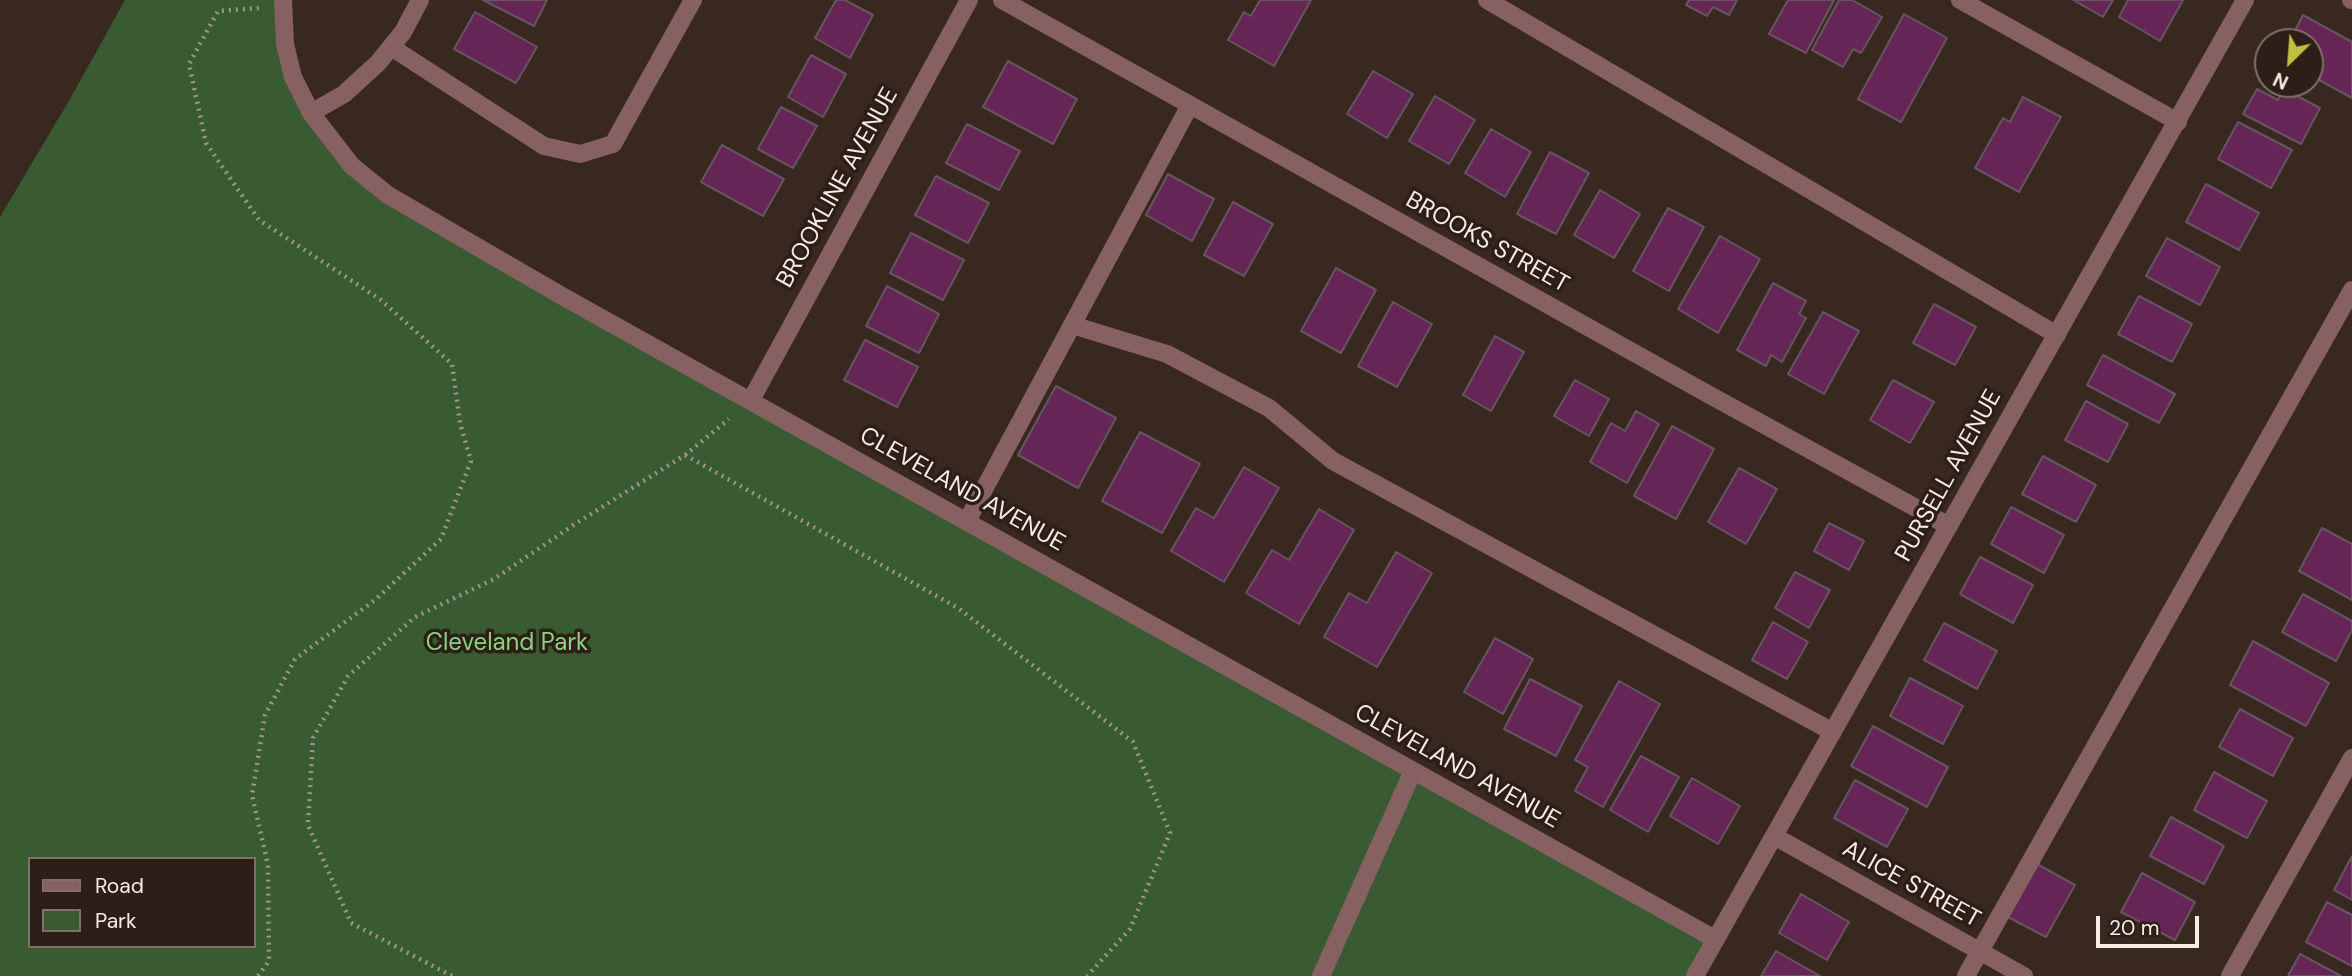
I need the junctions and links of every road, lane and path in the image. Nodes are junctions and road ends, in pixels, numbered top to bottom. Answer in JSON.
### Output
{"nodes":[{"id":1,"x":420,"y":0,"type":"edge"},
{"id":2,"x":693,"y":0,"type":"edge"},
{"id":3,"x":968,"y":0,"type":"edge"},
{"id":4,"x":1002,"y":0,"type":"edge"},
{"id":5,"x":1487,"y":0,"type":"edge"},
{"id":6,"x":1960,"y":0,"type":"edge"},
{"id":7,"x":2245,"y":0,"type":"edge"},
{"id":8,"x":283,"y":3,"type":"edge"},
{"id":9,"x":391,"y":47,"type":"junction"},
{"id":10,"x":1190,"y":105,"type":"junction"},
{"id":11,"x":311,"y":113,"type":"junction"},
{"id":12,"x":2178,"y":122,"type":"junction"},
{"id":13,"x":2352,"y":290,"type":"edge"},
{"id":14,"x":1072,"y":326,"type":"junction"},
{"id":15,"x":2057,"y":335,"type":"junction"},
{"id":16,"x":751,"y":401,"type":"junction"},
{"id":17,"x":685,"y":456,"type":"junction"},
{"id":18,"x":967,"y":521,"type":"junction"},
{"id":19,"x":1949,"y":526,"type":"junction"},
{"id":20,"x":1833,"y":732,"type":"junction"},
{"id":21,"x":2352,"y":758,"type":"edge"},
{"id":22,"x":1413,"y":771,"type":"junction"},
{"id":23,"x":1774,"y":836,"type":"junction"},
{"id":24,"x":1715,"y":939,"type":"junction"},
{"id":25,"x":1980,"y":951,"type":"junction"},
{"id":26,"x":258,"y":976,"type":"edge"},
{"id":27,"x":452,"y":976,"type":"edge"},
{"id":28,"x":1087,"y":976,"type":"edge"},
{"id":29,"x":1321,"y":976,"type":"edge"},
{"id":30,"x":1695,"y":976,"type":"edge"},
{"id":31,"x":1966,"y":976,"type":"edge"},
{"id":32,"x":2024,"y":976,"type":"edge"},
{"id":33,"x":2230,"y":976,"type":"edge"}],
"edges":[{"from":1,"to":9,"type":"street"},
{"from":2,"to":9,"type":"street"},
{"from":3,"to":16,"type":"street","name":"BROOKLINE AVENUE"},
{"from":4,"to":10,"type":"street","name":"BROOKS STREET"},
{"from":5,"to":15,"type":"street"},
{"from":6,"to":12,"type":"street"},
{"from":7,"to":12,"type":"street","name":"PURSELL AVENUE"},
{"from":8,"to":11,"type":"street","name":"CLEVELAND AVENUE"},
{"from":8,"to":26,"type":"path"},
{"from":9,"to":11,"type":"street"},
{"from":10,"to":14,"type":"street"},
{"from":10,"to":19,"type":"street","name":"BROOKS STREET"},
{"from":11,"to":16,"type":"street","name":"CLEVELAND AVENUE"},
{"from":12,"to":15,"type":"street","name":"PURSELL AVENUE"},
{"from":13,"to":25,"type":"street"},
{"from":14,"to":18,"type":"street"},
{"from":14,"to":20,"type":"street"},
{"from":15,"to":19,"type":"street","name":"PURSELL AVENUE"},
{"from":16,"to":17,"type":"path"},
{"from":16,"to":18,"type":"street","name":"CLEVELAND AVENUE"},
{"from":17,"to":27,"type":"path"},
{"from":17,"to":28,"type":"path"},
{"from":18,"to":22,"type":"street","name":"CLEVELAND AVENUE"},
{"from":19,"to":20,"type":"street","name":"PURSELL AVENUE"},
{"from":20,"to":23,"type":"street","name":"PURSELL AVENUE"},
{"from":21,"to":33,"type":"street"},
{"from":22,"to":24,"type":"street","name":"CLEVELAND AVENUE"},
{"from":22,"to":29,"type":"street"},
{"from":23,"to":24,"type":"street","name":"PURSELL AVENUE"},
{"from":23,"to":25,"type":"street","name":"ALICE STREET"},
{"from":24,"to":30,"type":"street","name":"PURSELL AVENUE"},
{"from":25,"to":31,"type":"street"},
{"from":25,"to":32,"type":"street","name":"ALICE STREET"}]}
